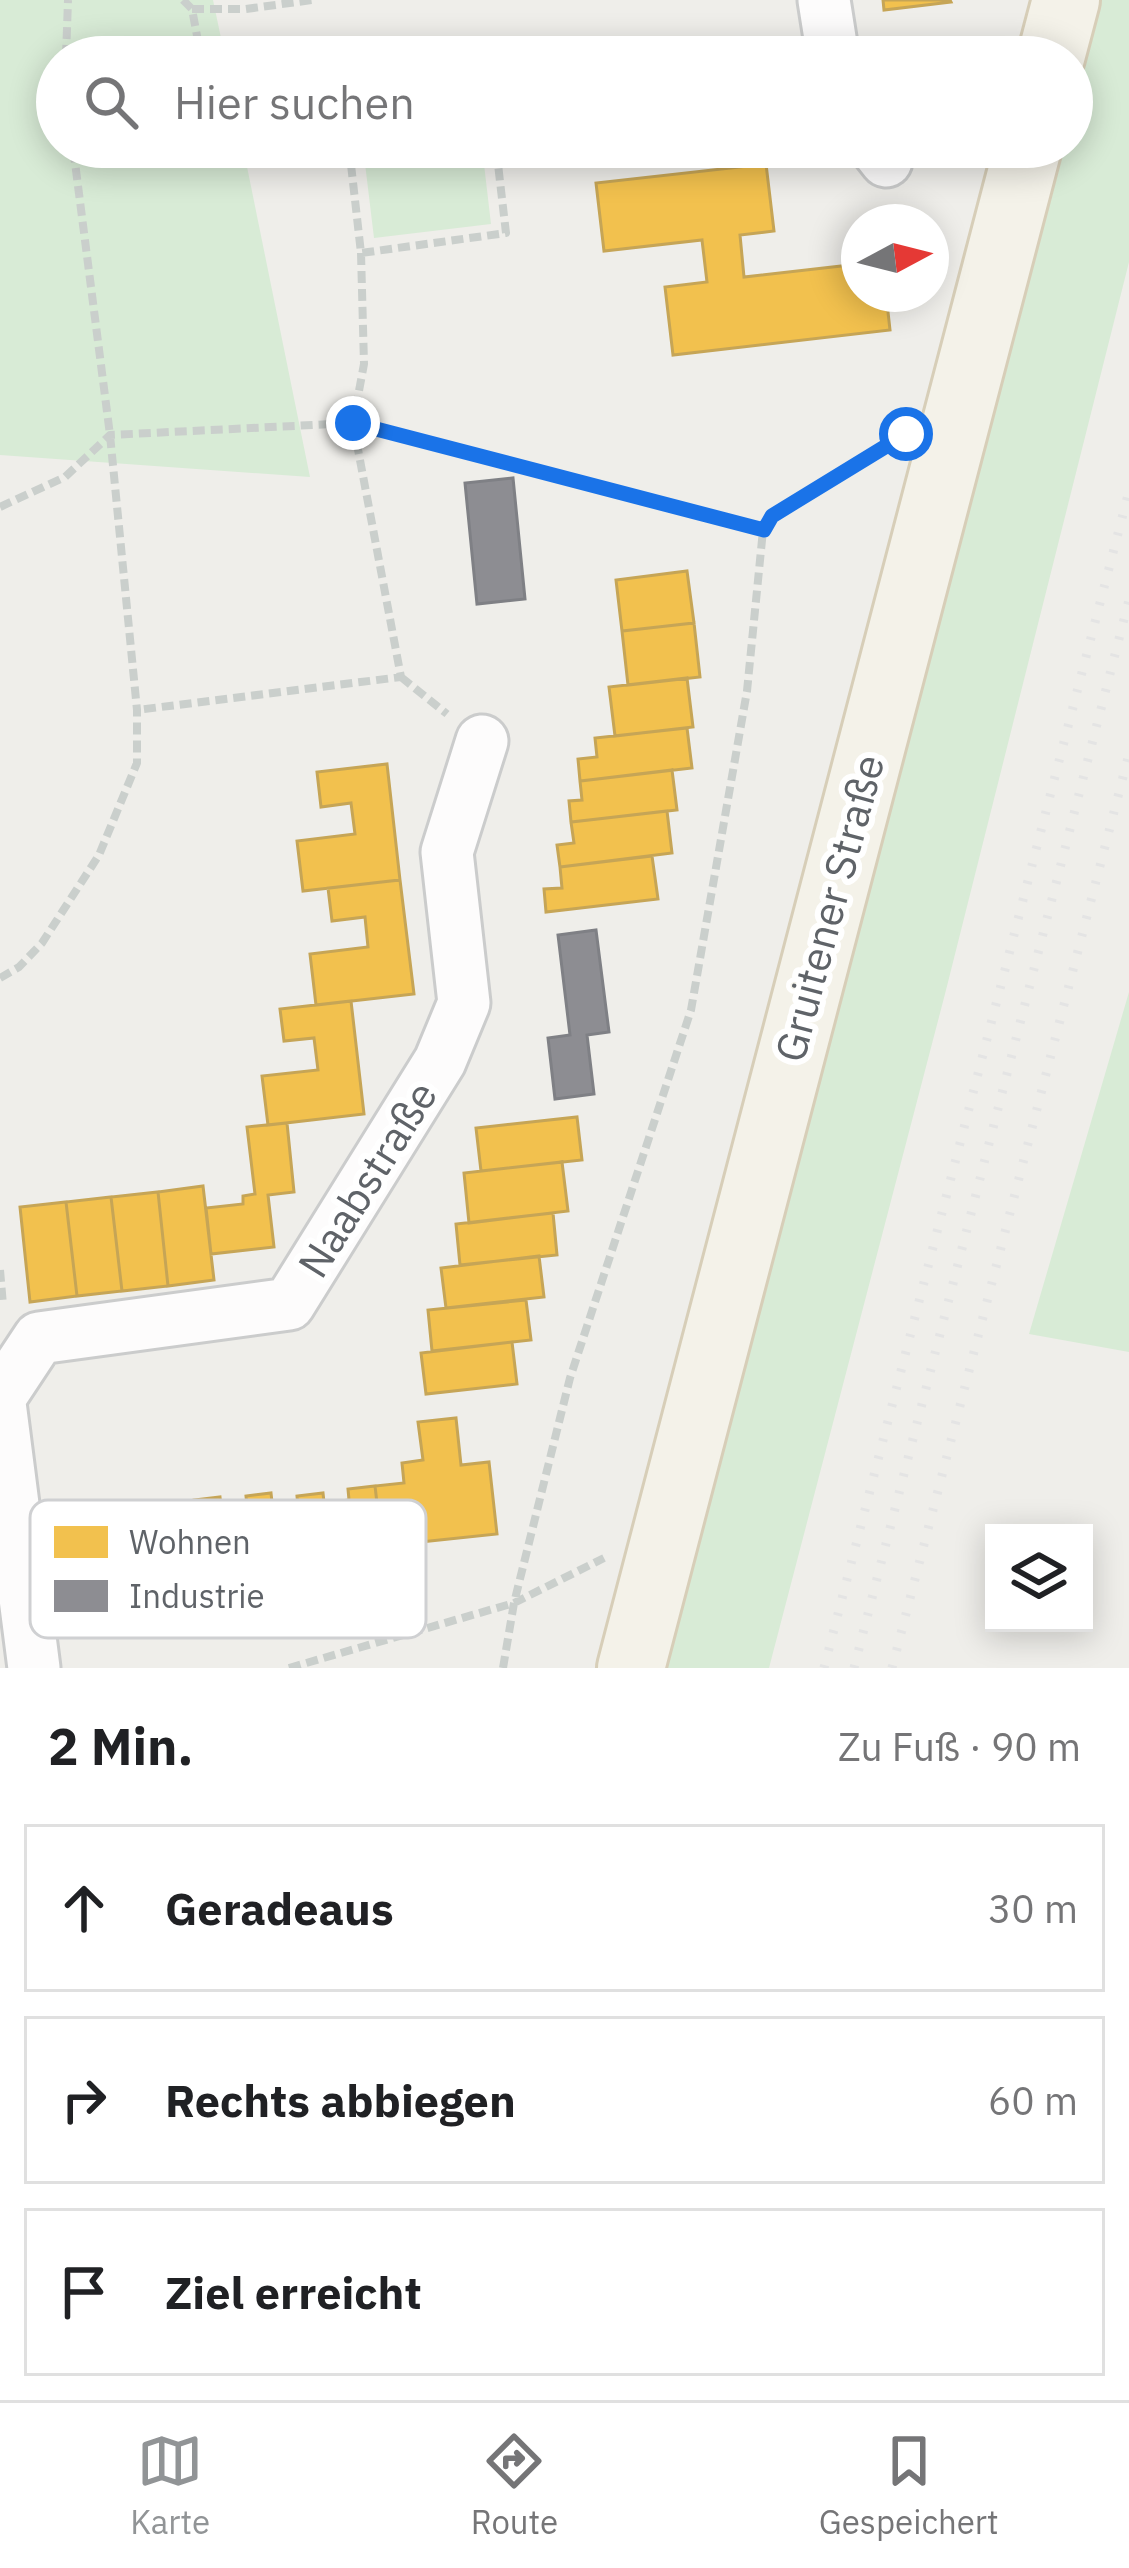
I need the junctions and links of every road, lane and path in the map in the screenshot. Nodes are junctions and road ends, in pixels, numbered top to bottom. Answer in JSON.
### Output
{"nodes":[{"id":1,"x":68,"y":0,"type":"edge"},
{"id":2,"x":183,"y":0,"type":"edge"},
{"id":3,"x":312,"y":0,"type":"edge"},
{"id":4,"x":824,"y":0,"type":"edge"},
{"id":5,"x":1066,"y":0,"type":"edge"},
{"id":6,"x":195,"y":5,"type":"edge"},
{"id":7,"x":67,"y":36,"type":"edge"},
{"id":8,"x":199,"y":36,"type":"edge"},
{"id":9,"x":829,"y":36,"type":"edge"},
{"id":10,"x":1057,"y":36,"type":"edge"},
{"id":11,"x":76,"y":168,"type":"edge"},
{"id":12,"x":351,"y":168,"type":"edge"},
{"id":13,"x":498,"y":168,"type":"edge"},
{"id":14,"x":1023,"y":168,"type":"edge"},
{"id":15,"x":361,"y":253,"type":"junction"},
{"id":16,"x":353,"y":423,"type":"junction"},
{"id":17,"x":906,"y":434,"type":"dead end"},
{"id":18,"x":110,"y":435,"type":"junction"},
{"id":19,"x":0,"y":507,"type":"edge"},
{"id":20,"x":764,"y":530,"type":"junction"},
{"id":21,"x":137,"y":710,"type":"junction"},
{"id":22,"x":482,"y":741,"type":"dead end"},
{"id":23,"x":0,"y":978,"type":"edge"},
{"id":24,"x":0,"y":1400,"type":"edge"},
{"id":25,"x":669,"y":1525,"type":"junction"},
{"id":26,"x":514,"y":1604,"type":"junction"},
{"id":27,"x":426,"y":1629,"type":"edge"},
{"id":28,"x":30,"y":1636,"type":"edge"},
{"id":29,"x":30,"y":1638,"type":"edge"},
{"id":30,"x":394,"y":1638,"type":"edge"},
{"id":31,"x":34,"y":1668,"type":"edge"},
{"id":32,"x":289,"y":1668,"type":"edge"},
{"id":33,"x":503,"y":1668,"type":"edge"},
{"id":34,"x":631,"y":1668,"type":"edge"}],
"edges":[{"from":1,"to":7,"type":"path"},
{"from":2,"to":6,"type":"path"},
{"from":3,"to":6,"type":"path"},
{"from":4,"to":9,"type":"street"},
{"from":5,"to":10,"type":"main road"},
{"from":6,"to":8,"type":"path"},
{"from":11,"to":18,"type":"path"},
{"from":12,"to":15,"type":"path"},
{"from":13,"to":15,"type":"path"},
{"from":14,"to":25,"type":"main road","name":"Gruitener Straße"},
{"from":15,"to":16,"type":"path"},
{"from":16,"to":18,"type":"path"},
{"from":16,"to":20,"type":"path"},
{"from":16,"to":21,"type":"path"},
{"from":17,"to":20,"type":"path"},
{"from":18,"to":19,"type":"path"},
{"from":18,"to":21,"type":"path"},
{"from":20,"to":26,"type":"path"},
{"from":21,"to":23,"type":"path"},
{"from":22,"to":24,"type":"street","name":"Naabstraße"},
{"from":24,"to":28,"type":"street","name":"Naabstraße"},
{"from":25,"to":26,"type":"path"},
{"from":25,"to":34,"type":"main road","name":"Gruitener Straße"},
{"from":26,"to":27,"type":"path"},
{"from":26,"to":33,"type":"path"},
{"from":29,"to":31,"type":"street","name":"Naabstraße"},
{"from":30,"to":32,"type":"path"}]}
